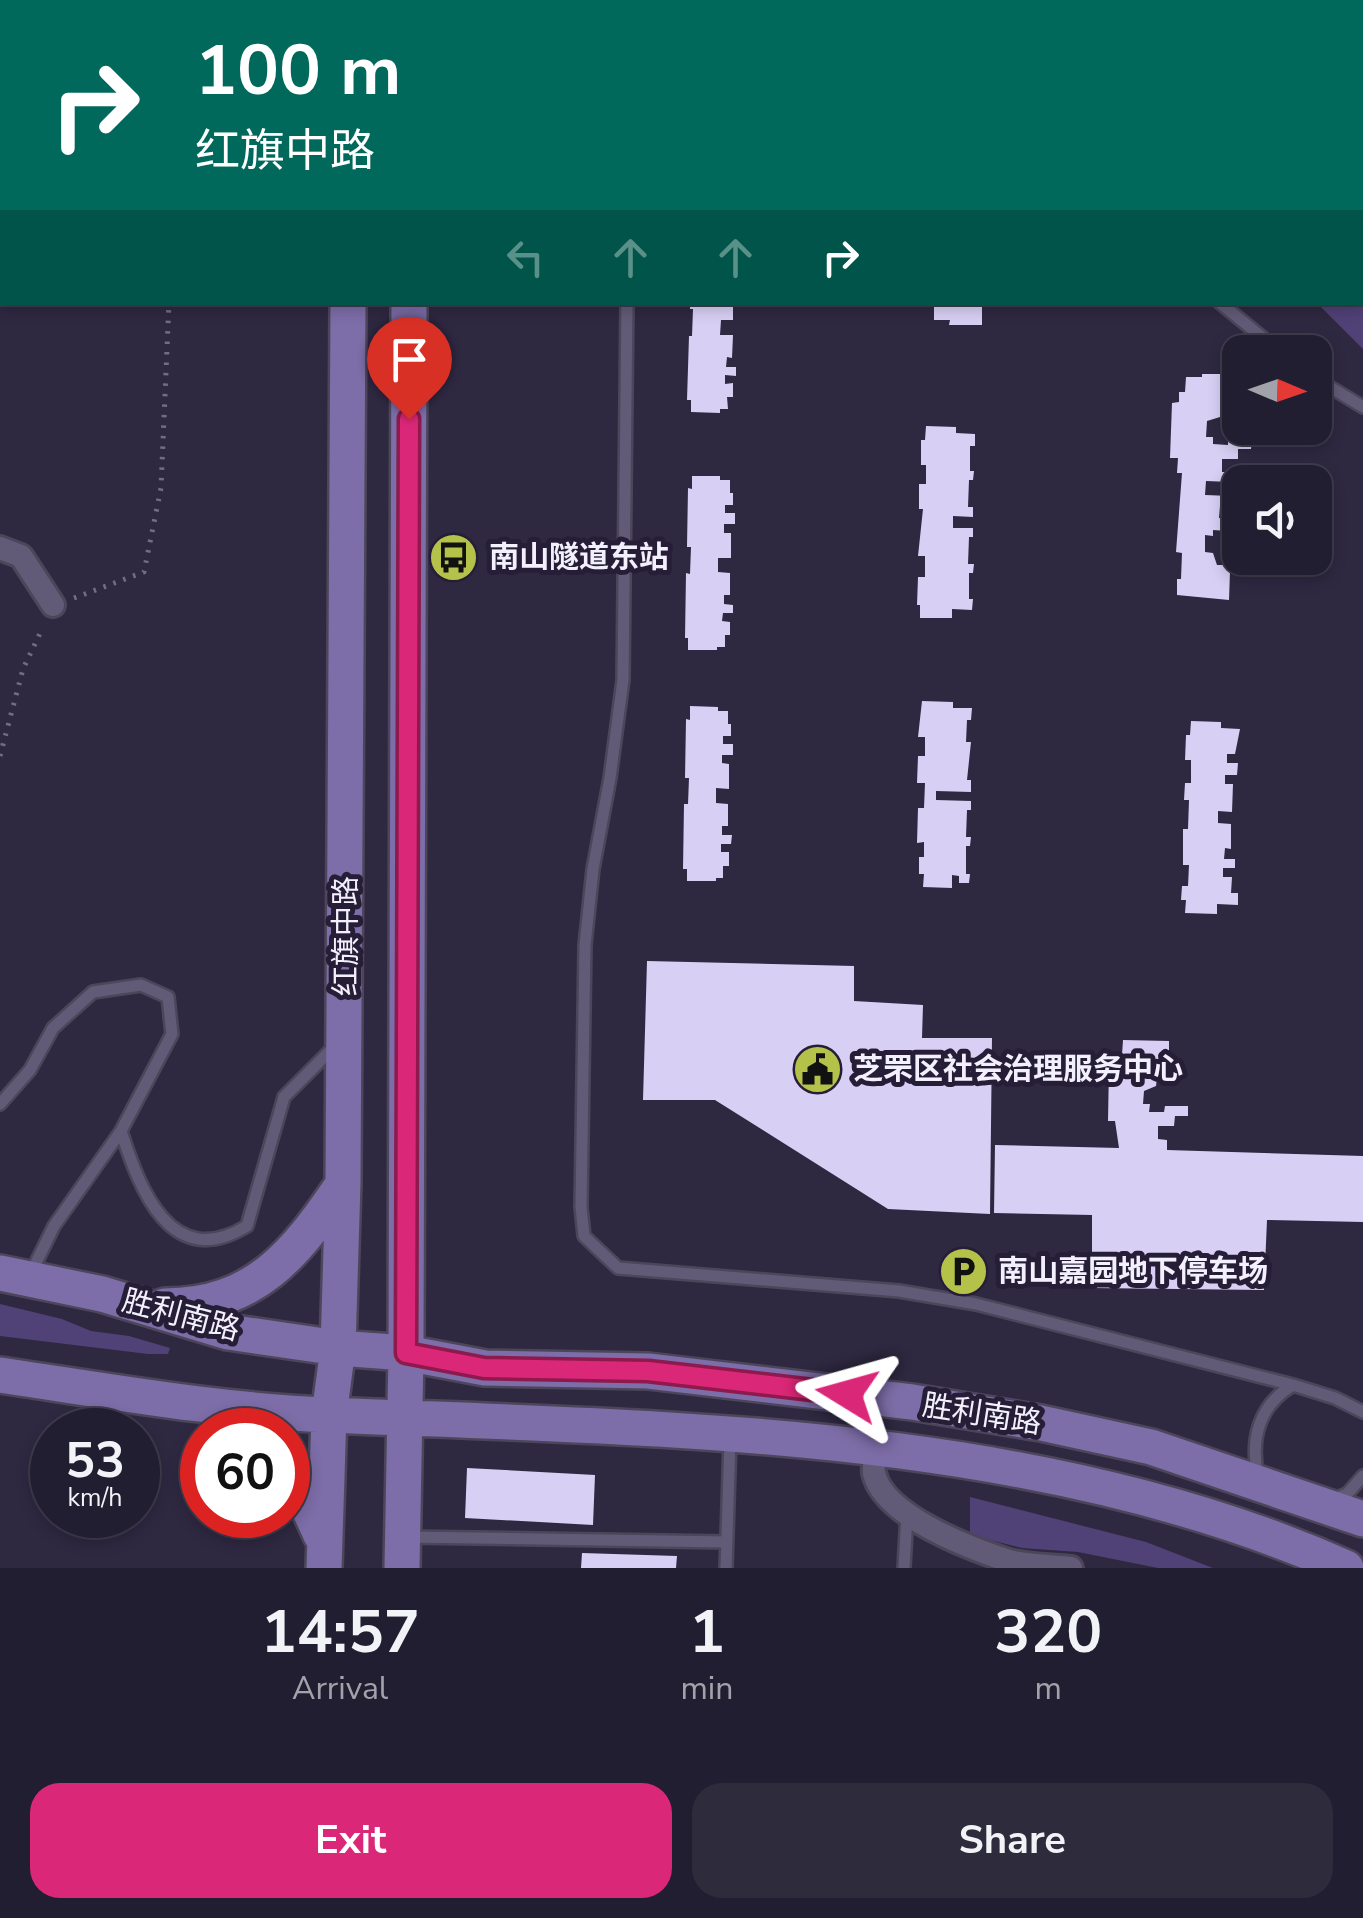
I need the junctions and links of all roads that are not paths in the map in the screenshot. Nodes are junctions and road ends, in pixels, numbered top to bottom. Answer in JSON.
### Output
{"nodes":[{"id":1,"x":348,"y":305,"type":"edge"},
{"id":2,"x":409,"y":305,"type":"edge"},
{"id":3,"x":627,"y":305,"type":"edge"},
{"id":4,"x":1223,"y":305,"type":"edge"},
{"id":5,"x":1259,"y":335,"type":"edge"},
{"id":6,"x":1332,"y":389,"type":"edge"},
{"id":7,"x":1363,"y":408,"type":"edge"},
{"id":8,"x":0,"y":548,"type":"edge"},
{"id":9,"x":52,"y":605,"type":"road end"},
{"id":10,"x":346,"y":1036,"type":"junction"},
{"id":11,"x":0,"y":1104,"type":"edge"},
{"id":12,"x":121,"y":1131,"type":"junction"},
{"id":13,"x":343,"y":1183,"type":"junction"},
{"id":14,"x":14,"y":1276,"type":"edge"},
{"id":15,"x":147,"y":1306,"type":"junction"},
{"id":16,"x":338,"y":1348,"type":"junction"},
{"id":17,"x":406,"y":1353,"type":"junction"},
{"id":18,"x":0,"y":1374,"type":"edge"},
{"id":19,"x":1293,"y":1384,"type":"junction"},
{"id":20,"x":171,"y":1400,"type":"junction"},
{"id":21,"x":190,"y":1408,"type":"edge"},
{"id":22,"x":1363,"y":1412,"type":"edge"},
{"id":23,"x":329,"y":1416,"type":"junction"},
{"id":24,"x":405,"y":1416,"type":"junction"},
{"id":25,"x":730,"y":1434,"type":"junction"},
{"id":26,"x":876,"y":1450,"type":"junction"},
{"id":27,"x":1363,"y":1476,"type":"edge"},
{"id":28,"x":1260,"y":1486,"type":"junction"},
{"id":29,"x":1322,"y":1504,"type":"junction"},
{"id":30,"x":907,"y":1514,"type":"junction"},
{"id":31,"x":310,"y":1516,"type":"edge"},
{"id":32,"x":1363,"y":1518,"type":"edge"},
{"id":33,"x":726,"y":1542,"type":"junction"},
{"id":34,"x":402,"y":1552,"type":"edge"},
{"id":35,"x":324,"y":1556,"type":"edge"},
{"id":36,"x":726,"y":1568,"type":"edge"},
{"id":37,"x":904,"y":1568,"type":"edge"},
{"id":38,"x":1071,"y":1568,"type":"edge"},
{"id":39,"x":1346,"y":1568,"type":"edge"}],
"edges":[{"from":1,"to":10,"type":"main road","name":"红旗中路"},
{"from":2,"to":17,"type":"main road","name":"红旗中路"},
{"from":3,"to":19,"type":"lane"},
{"from":4,"to":5,"type":"lane"},
{"from":6,"to":7,"type":"lane"},
{"from":8,"to":9,"type":"street"},
{"from":10,"to":12,"type":"lane"},
{"from":10,"to":13,"type":"main road","name":"红旗中路"},
{"from":11,"to":12,"type":"lane"},
{"from":12,"to":14,"type":"lane"},
{"from":13,"to":15,"type":"main road"},
{"from":13,"to":16,"type":"main road","name":"红旗中路"},
{"from":14,"to":15,"type":"main road","name":"胜利南路"},
{"from":15,"to":16,"type":"main road","name":"胜利南路"},
{"from":16,"to":17,"type":"main road","name":"胜利南路"},
{"from":16,"to":23,"type":"main road","name":"红旗中路"},
{"from":17,"to":24,"type":"main road","name":"红旗中路"},
{"from":17,"to":28,"type":"main road","name":"胜利南路"},
{"from":18,"to":20,"type":"main road","name":"胜利南路"},
{"from":19,"to":22,"type":"lane"},
{"from":19,"to":28,"type":"lane"},
{"from":20,"to":21,"type":"main road"},
{"from":20,"to":23,"type":"main road","name":"胜利南路"},
{"from":23,"to":24,"type":"main road","name":"胜利南路"},
{"from":23,"to":35,"type":"main road","name":"红旗中路"},
{"from":24,"to":25,"type":"main road","name":"胜利南路"},
{"from":24,"to":34,"type":"main road","name":"红旗中路"},
{"from":25,"to":26,"type":"main road","name":"胜利南路"},
{"from":25,"to":33,"type":"lane"},
{"from":26,"to":30,"type":"street"},
{"from":26,"to":39,"type":"main road","name":"胜利南路"},
{"from":27,"to":29,"type":"lane"},
{"from":28,"to":29,"type":"main road","name":"胜利南路"},
{"from":29,"to":32,"type":"main road","name":"胜利南路"},
{"from":30,"to":37,"type":"lane"},
{"from":30,"to":38,"type":"street"},
{"from":31,"to":35,"type":"main road"},
{"from":33,"to":34,"type":"lane"},
{"from":33,"to":36,"type":"lane"}]}
